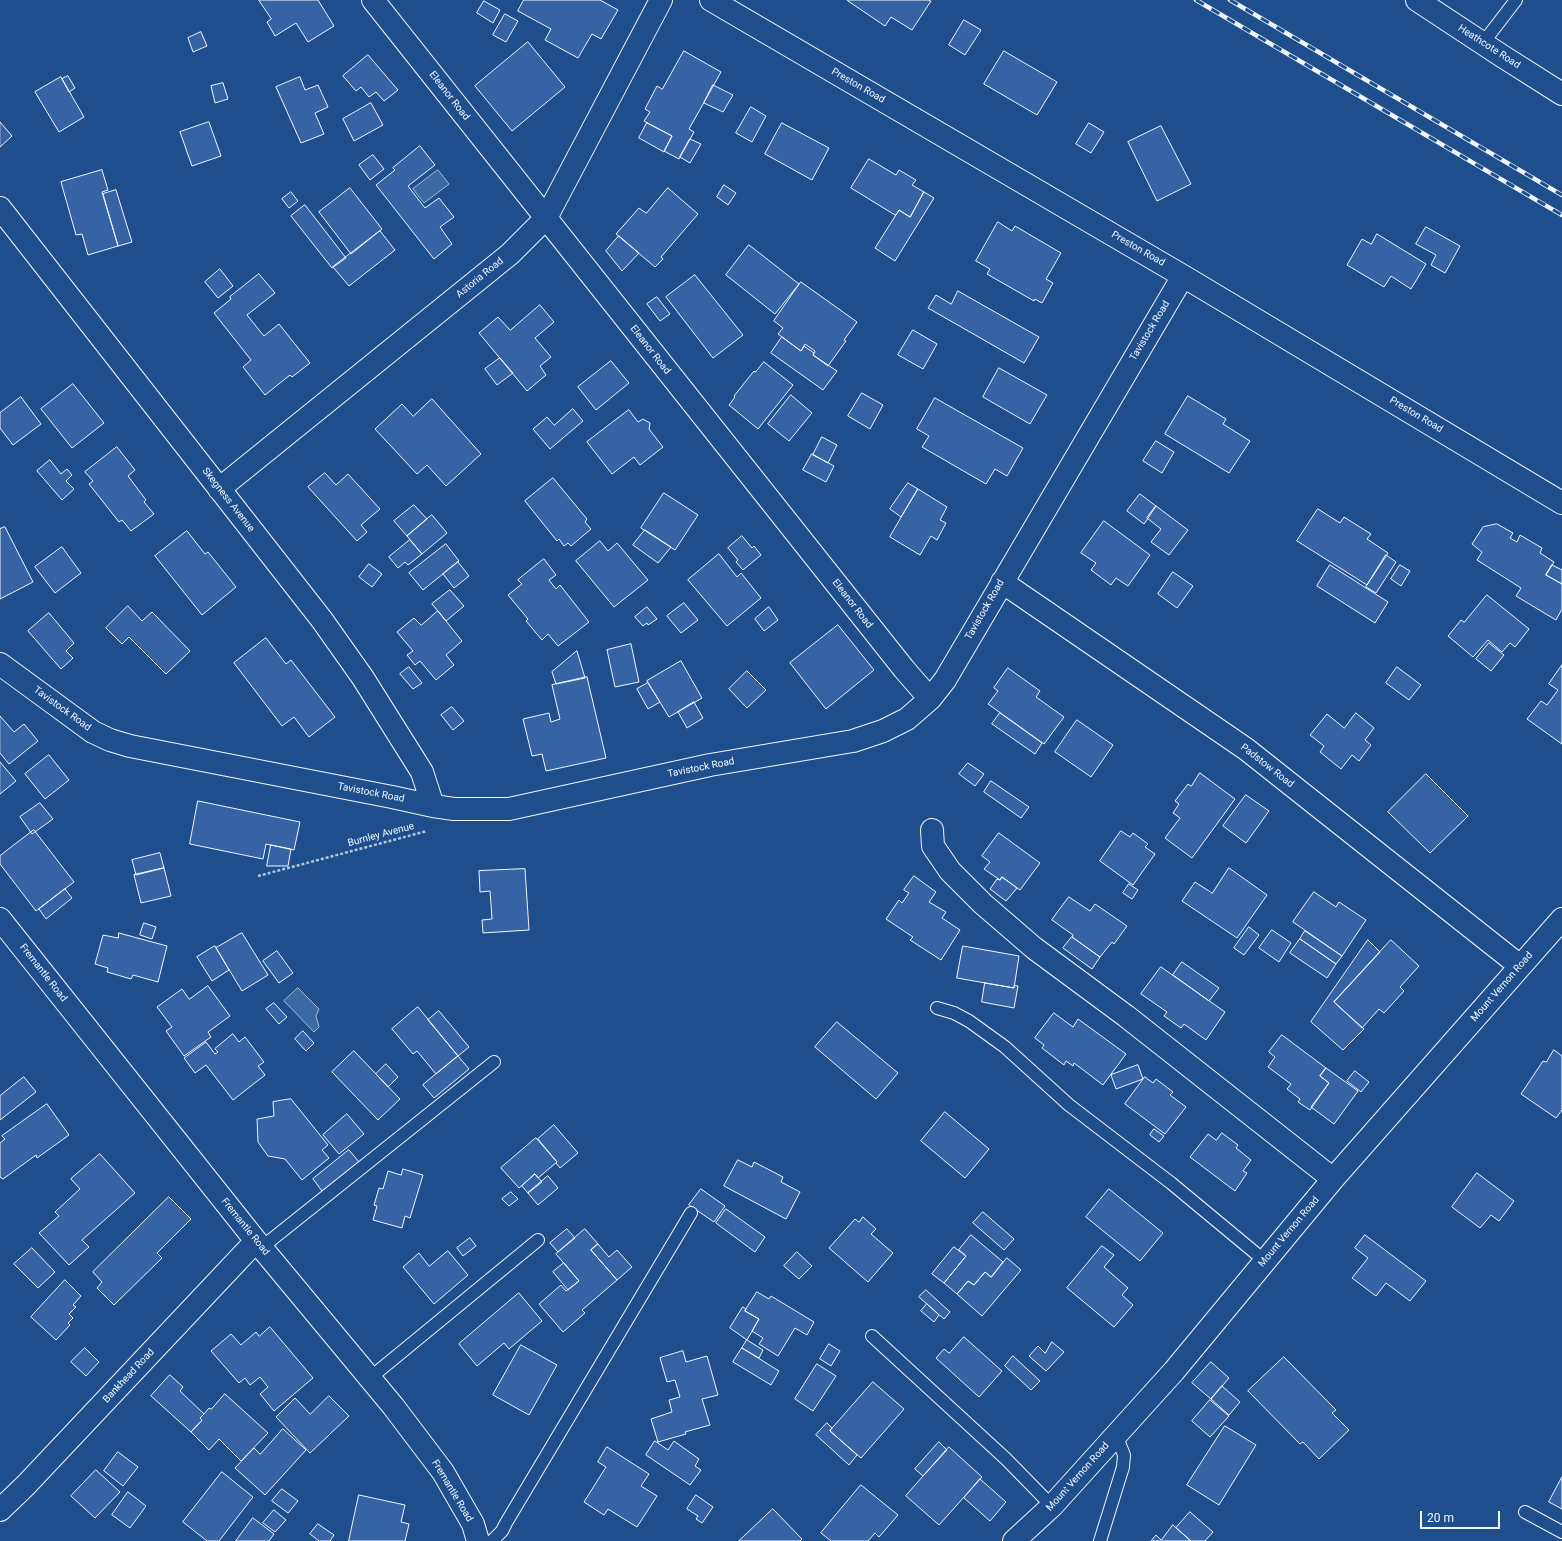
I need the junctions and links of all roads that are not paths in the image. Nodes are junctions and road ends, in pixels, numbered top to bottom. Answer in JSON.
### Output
{"nodes":[{"id":1,"x":373,"y":0,"type":"edge"},
{"id":2,"x":661,"y":0,"type":"edge"},
{"id":3,"x":711,"y":0,"type":"edge"},
{"id":4,"x":1418,"y":0,"type":"edge"},
{"id":5,"x":1516,"y":0,"type":"edge"},
{"id":6,"x":1483,"y":43,"type":"junction"},
{"id":7,"x":1562,"y":94,"type":"edge"},
{"id":8,"x":0,"y":208,"type":"edge"},
{"id":9,"x":546,"y":218,"type":"junction"},
{"id":10,"x":1183,"y":276,"type":"junction"},
{"id":11,"x":219,"y":489,"type":"junction"},
{"id":12,"x":1562,"y":503,"type":"edge"},
{"id":13,"x":1002,"y":582,"type":"junction"},
{"id":14,"x":0,"y":664,"type":"edge"},
{"id":15,"x":930,"y":699,"type":"junction"},
{"id":16,"x":433,"y":806,"type":"junction"},
{"id":17,"x":932,"y":830,"type":"dead end"},
{"id":18,"x":0,"y":919,"type":"edge"},
{"id":19,"x":1562,"y":919,"type":"edge"},
{"id":20,"x":1520,"y":966,"type":"junction"},
{"id":21,"x":937,"y":1008,"type":"dead end"},
{"id":22,"x":494,"y":1062,"type":"dead end"},
{"id":23,"x":1333,"y":1179,"type":"junction"},
{"id":24,"x":691,"y":1213,"type":"dead end"},
{"id":25,"x":538,"y":1240,"type":"dead end"},
{"id":26,"x":258,"y":1245,"type":"junction"},
{"id":27,"x":1265,"y":1261,"type":"junction"},
{"id":28,"x":872,"y":1336,"type":"dead end"},
{"id":29,"x":370,"y":1378,"type":"junction"},
{"id":30,"x":1116,"y":1435,"type":"junction"},
{"id":31,"x":1052,"y":1506,"type":"junction"},
{"id":32,"x":0,"y":1510,"type":"edge"},
{"id":33,"x":1525,"y":1512,"type":"dead end"},
{"id":34,"x":1562,"y":1532,"type":"edge"},
{"id":35,"x":478,"y":1541,"type":"edge"},
{"id":36,"x":492,"y":1541,"type":"edge"},
{"id":37,"x":1014,"y":1541,"type":"edge"},
{"id":38,"x":1100,"y":1541,"type":"edge"}],
"edges":[{"from":1,"to":9,"type":"street","name":"Eleanor Road"},
{"from":2,"to":9,"type":"street","name":"Astoria Road"},
{"from":3,"to":10,"type":"street","name":"Preston Road"},
{"from":4,"to":6,"type":"street","name":"Heathcote Road"},
{"from":5,"to":6,"type":"lane"},
{"from":6,"to":7,"type":"street","name":"Heathcote Road"},
{"from":8,"to":11,"type":"street","name":"Skegness Avenue"},
{"from":9,"to":11,"type":"street","name":"Astoria Road"},
{"from":9,"to":15,"type":"street","name":"Eleanor Road"},
{"from":10,"to":12,"type":"street","name":"Preston Road"},
{"from":10,"to":13,"type":"street","name":"Tavistock Road"},
{"from":11,"to":16,"type":"street","name":"Skegness Avenue"},
{"from":13,"to":15,"type":"street","name":"Tavistock Road"},
{"from":13,"to":20,"type":"street","name":"Padstow Road"},
{"from":14,"to":16,"type":"street","name":"Tavistock Road"},
{"from":15,"to":16,"type":"street","name":"Tavistock Road"},
{"from":17,"to":23,"type":"street"},
{"from":18,"to":26,"type":"street","name":"Fremantle Road"},
{"from":19,"to":20,"type":"street","name":"Mount Vernon Road"},
{"from":20,"to":23,"type":"street","name":"Mount Vernon Road"},
{"from":21,"to":27,"type":"lane"},
{"from":22,"to":26,"type":"lane"},
{"from":23,"to":27,"type":"street","name":"Mount Vernon Road"},
{"from":24,"to":36,"type":"lane"},
{"from":25,"to":29,"type":"lane"},
{"from":26,"to":29,"type":"street","name":"Fremantle Road"},
{"from":26,"to":32,"type":"street","name":"Bankhead Road"},
{"from":27,"to":30,"type":"street","name":"Mount Vernon Road"},
{"from":28,"to":31,"type":"lane"},
{"from":29,"to":35,"type":"street","name":"Fremantle Road"},
{"from":30,"to":31,"type":"street","name":"Mount Vernon Road"},
{"from":30,"to":38,"type":"lane"},
{"from":31,"to":37,"type":"street","name":"Mount Vernon Road"},
{"from":33,"to":34,"type":"lane"}]}
